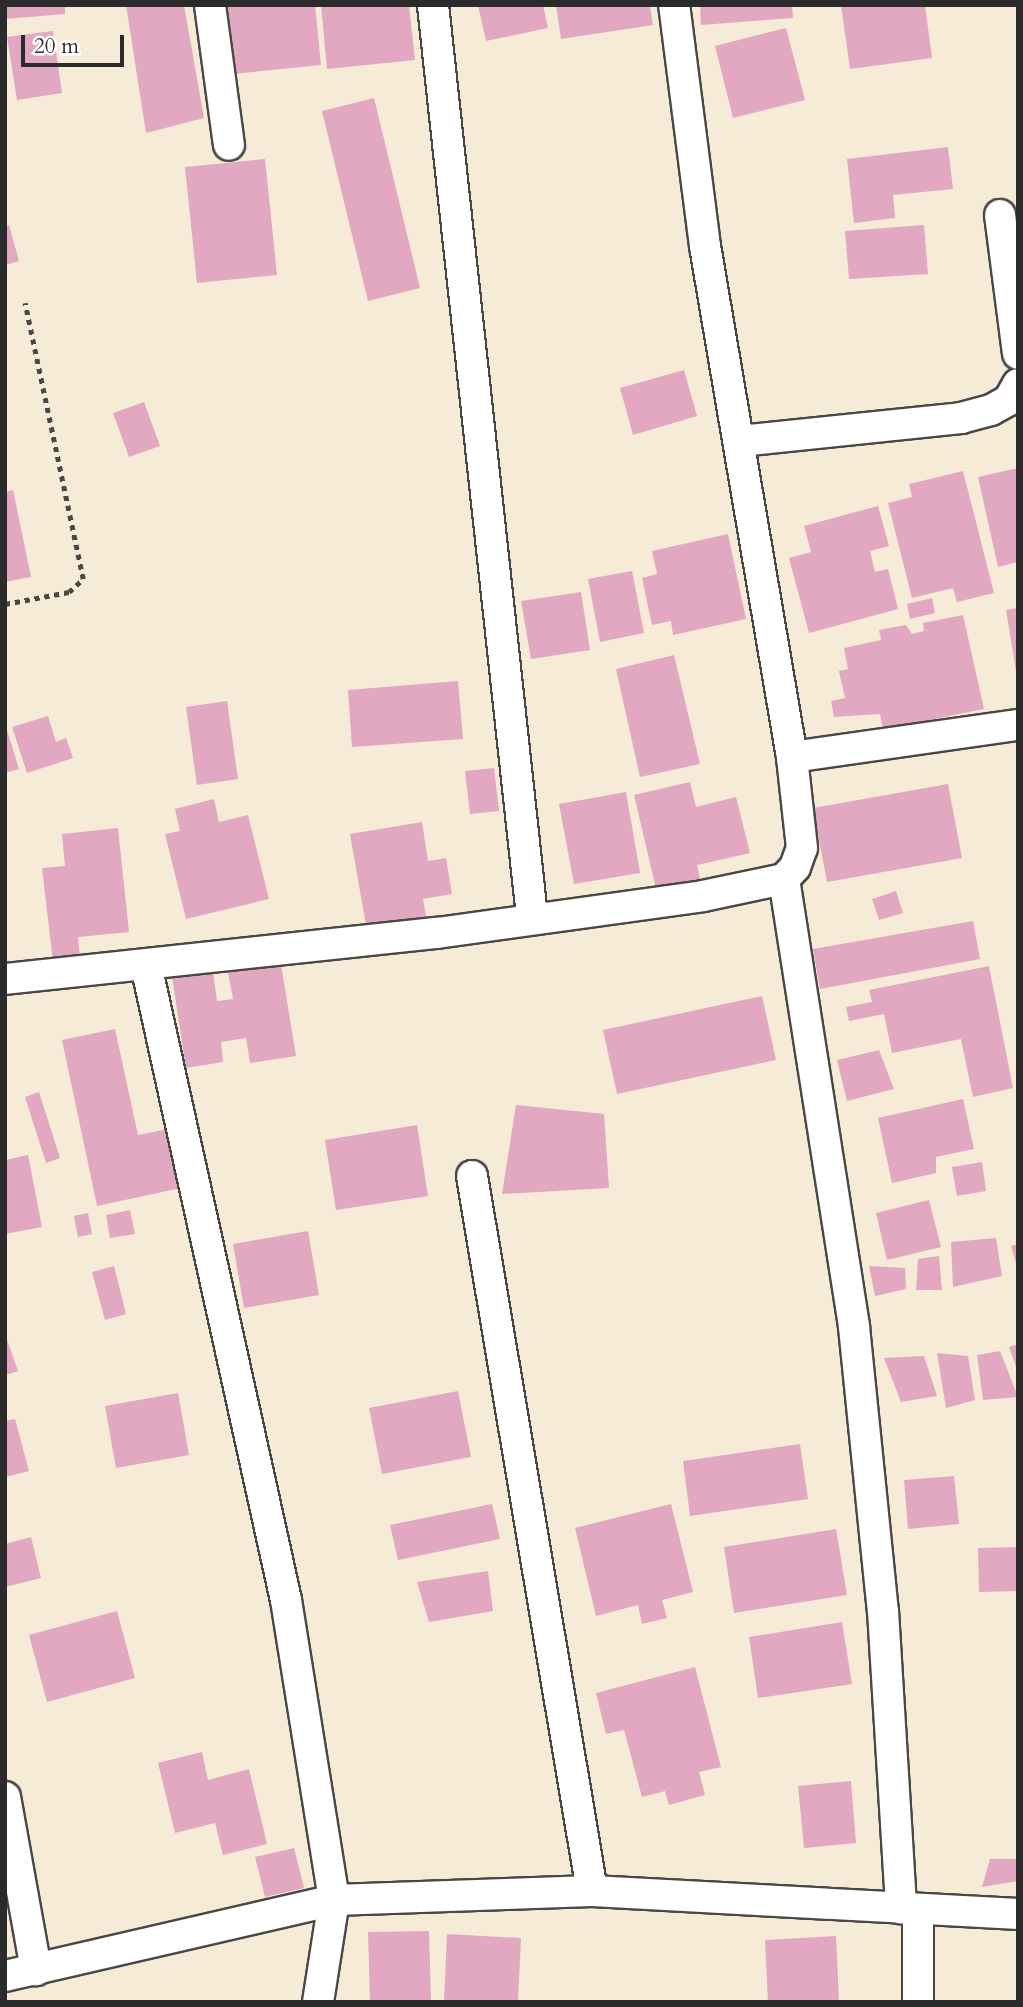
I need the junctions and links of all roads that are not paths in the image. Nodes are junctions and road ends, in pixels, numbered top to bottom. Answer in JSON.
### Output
{"nodes":[{"id":1,"x":209,"y":5,"type":"edge"},
{"id":2,"x":433,"y":5,"type":"edge"},
{"id":3,"x":674,"y":5,"type":"edge"},
{"id":4,"x":229,"y":145,"type":"dead end"},
{"id":5,"x":1000,"y":215,"type":"dead end"},
{"id":6,"x":1018,"y":354,"type":"edge"},
{"id":7,"x":1018,"y":384,"type":"edge"},
{"id":8,"x":740,"y":441,"type":"junction"},
{"id":9,"x":1018,"y":725,"type":"edge"},
{"id":10,"x":792,"y":757,"type":"junction"},
{"id":11,"x":784,"y":879,"type":"junction"},
{"id":12,"x":532,"y":917,"type":"junction"},
{"id":13,"x":146,"y":965,"type":"junction"},
{"id":14,"x":5,"y":979,"type":"edge"},
{"id":15,"x":471,"y":1176,"type":"dead end"},
{"id":16,"x":5,"y":1797,"type":"edge"},
{"id":17,"x":592,"y":1891,"type":"junction"},
{"id":18,"x":334,"y":1900,"type":"junction"},
{"id":19,"x":910,"y":1908,"type":"junction"},
{"id":20,"x":1018,"y":1914,"type":"edge"},
{"id":21,"x":36,"y":1970,"type":"junction"},
{"id":22,"x":5,"y":1976,"type":"edge"},
{"id":23,"x":318,"y":2002,"type":"edge"},
{"id":24,"x":918,"y":2002,"type":"edge"}],
"edges":[{"from":1,"to":4,"type":"street"},
{"from":2,"to":12,"type":"street"},
{"from":3,"to":8,"type":"street"},
{"from":5,"to":6,"type":"street"},
{"from":7,"to":8,"type":"street"},
{"from":8,"to":10,"type":"street"},
{"from":9,"to":10,"type":"street"},
{"from":10,"to":11,"type":"street"},
{"from":11,"to":12,"type":"street"},
{"from":11,"to":19,"type":"street"},
{"from":12,"to":13,"type":"street"},
{"from":13,"to":14,"type":"street"},
{"from":13,"to":18,"type":"street"},
{"from":15,"to":17,"type":"street"},
{"from":16,"to":21,"type":"street"},
{"from":17,"to":18,"type":"street"},
{"from":17,"to":19,"type":"street"},
{"from":18,"to":21,"type":"street"},
{"from":18,"to":23,"type":"street"},
{"from":19,"to":20,"type":"street"},
{"from":19,"to":24,"type":"street"},
{"from":21,"to":22,"type":"street"}]}
